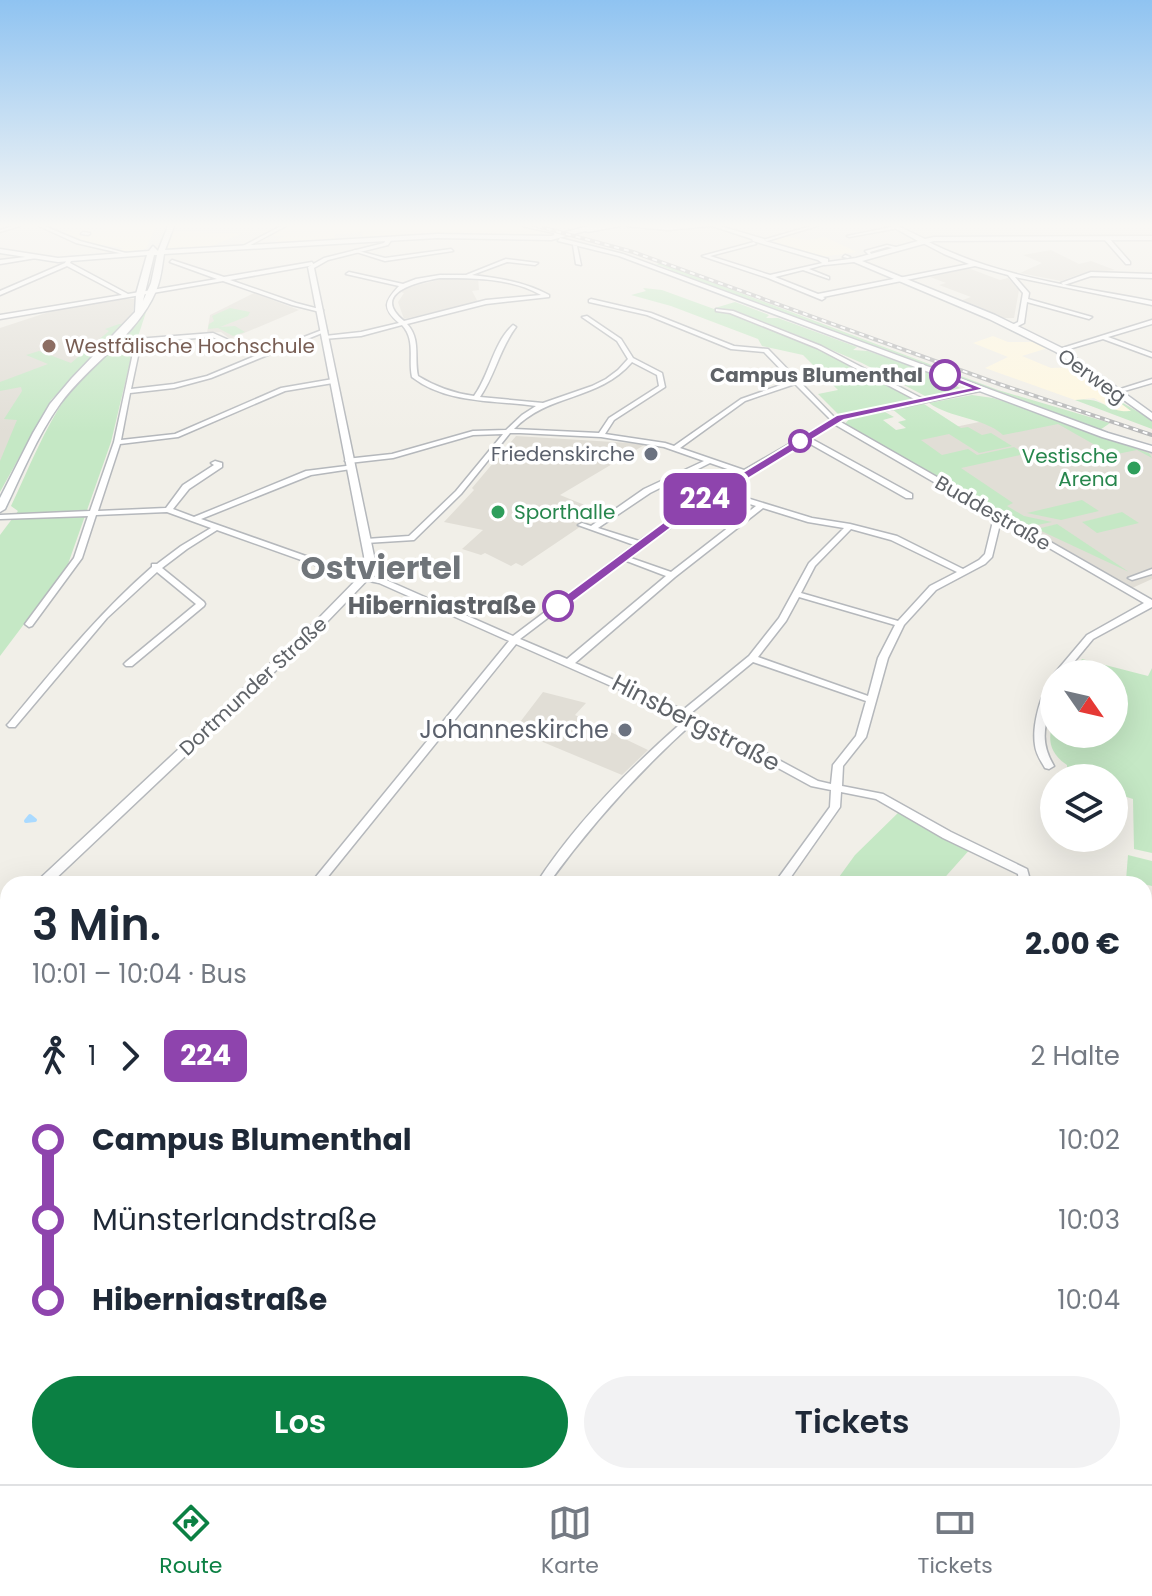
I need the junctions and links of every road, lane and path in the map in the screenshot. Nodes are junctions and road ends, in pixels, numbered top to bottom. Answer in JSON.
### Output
{"nodes":[{"id":1,"x":127,"y":295,"type":"edge"},
{"id":2,"x":140,"y":295,"type":"edge"},
{"id":3,"x":150,"y":295,"type":"edge"},
{"id":4,"x":271,"y":295,"type":"edge"},
{"id":5,"x":317,"y":295,"type":"edge"},
{"id":6,"x":394,"y":295,"type":"edge"},
{"id":7,"x":546,"y":295,"type":"edge"},
{"id":8,"x":729,"y":295,"type":"edge"},
{"id":9,"x":938,"y":295,"type":"edge"},
{"id":10,"x":1026,"y":295,"type":"edge"},
{"id":11,"x":1115,"y":295,"type":"edge"},
{"id":12,"x":1025,"y":300,"type":"junction"},
{"id":13,"x":591,"y":301,"type":"dead end"},
{"id":14,"x":1152,"y":303,"type":"edge"},
{"id":15,"x":320,"y":310,"type":"junction"},
{"id":16,"x":718,"y":310,"type":"dead end"},
{"id":17,"x":139,"y":314,"type":"junction"},
{"id":18,"x":0,"y":317,"type":"edge"},
{"id":19,"x":585,"y":317,"type":"dead end"},
{"id":20,"x":1089,"y":317,"type":"dead end"},
{"id":21,"x":1152,"y":322,"type":"edge"},
{"id":22,"x":404,"y":323,"type":"junction"},
{"id":23,"x":513,"y":327,"type":"dead end"},
{"id":24,"x":1012,"y":327,"type":"junction"},
{"id":25,"x":324,"y":334,"type":"junction"},
{"id":26,"x":1104,"y":338,"type":"junction"},
{"id":27,"x":1059,"y":350,"type":"junction"},
{"id":28,"x":1152,"y":355,"type":"edge"},
{"id":29,"x":259,"y":356,"type":"junction"},
{"id":30,"x":631,"y":359,"type":"junction"},
{"id":31,"x":333,"y":381,"type":"junction"},
{"id":32,"x":1152,"y":381,"type":"edge"},
{"id":33,"x":795,"y":382,"type":"junction"},
{"id":34,"x":980,"y":389,"type":"junction"},
{"id":35,"x":128,"y":391,"type":"junction"},
{"id":36,"x":1114,"y":392,"type":"junction"},
{"id":37,"x":476,"y":398,"type":"junction"},
{"id":38,"x":923,"y":401,"type":"junction"},
{"id":39,"x":543,"y":405,"type":"junction"},
{"id":40,"x":1152,"y":417,"type":"edge"},
{"id":41,"x":834,"y":421,"type":"junction"},
{"id":42,"x":510,"y":431,"type":"junction"},
{"id":43,"x":601,"y":435,"type":"junction"},
{"id":44,"x":805,"y":438,"type":"junction"},
{"id":45,"x":117,"y":442,"type":"junction"},
{"id":46,"x":677,"y":447,"type":"junction"},
{"id":47,"x":1152,"y":449,"type":"edge"},
{"id":48,"x":711,"y":460,"type":"junction"},
{"id":49,"x":215,"y":463,"type":"dead end"},
{"id":50,"x":350,"y":464,"type":"junction"},
{"id":51,"x":745,"y":473,"type":"junction"},
{"id":52,"x":717,"y":491,"type":"junction"},
{"id":53,"x":909,"y":496,"type":"dead end"},
{"id":54,"x":762,"y":505,"type":"junction"},
{"id":55,"x":0,"y":509,"type":"edge"},
{"id":56,"x":168,"y":510,"type":"junction"},
{"id":57,"x":91,"y":513,"type":"junction"},
{"id":58,"x":0,"y":517,"type":"edge"},
{"id":59,"x":998,"y":517,"type":"junction"},
{"id":60,"x":195,"y":519,"type":"junction"},
{"id":61,"x":582,"y":525,"type":"dead end"},
{"id":62,"x":850,"y":526,"type":"junction"},
{"id":63,"x":217,"y":527,"type":"junction"},
{"id":64,"x":593,"y":528,"type":"junction"},
{"id":65,"x":366,"y":541,"type":"junction"},
{"id":66,"x":640,"y":544,"type":"junction"},
{"id":67,"x":622,"y":557,"type":"junction"},
{"id":68,"x":155,"y":566,"type":"junction"},
{"id":69,"x":962,"y":571,"type":"junction"},
{"id":70,"x":1152,"y":571,"type":"edge"},
{"id":71,"x":672,"y":575,"type":"junction"},
{"id":72,"x":365,"y":578,"type":"junction"},
{"id":73,"x":1132,"y":578,"type":"dead end"},
{"id":74,"x":797,"y":594,"type":"junction"},
{"id":75,"x":1151,"y":603,"type":"edge"},
{"id":76,"x":29,"y":624,"type":"dead end"},
{"id":77,"x":900,"y":624,"type":"junction"},
{"id":78,"x":516,"y":638,"type":"junction"},
{"id":79,"x":752,"y":658,"type":"junction"},
{"id":80,"x":1071,"y":660,"type":"edge"},
{"id":81,"x":570,"y":662,"type":"junction"},
{"id":82,"x":129,"y":664,"type":"dead end"},
{"id":83,"x":871,"y":700,"type":"junction"},
{"id":84,"x":688,"y":716,"type":"junction"},
{"id":85,"x":1040,"y":721,"type":"edge"},
{"id":86,"x":12,"y":725,"type":"dead end"},
{"id":87,"x":1040,"y":748,"type":"edge"},
{"id":88,"x":836,"y":788,"type":"junction"},
{"id":89,"x":49,"y":876,"type":"edge"},
{"id":90,"x":323,"y":876,"type":"edge"},
{"id":91,"x":548,"y":876,"type":"edge"},
{"id":92,"x":786,"y":876,"type":"edge"},
{"id":93,"x":1020,"y":876,"type":"edge"}],
"edges":[{"from":1,"to":18,"type":"street"},
{"from":2,"to":17,"type":"main road"},
{"from":3,"to":17,"type":"main road"},
{"from":4,"to":15,"type":"street"},
{"from":5,"to":15,"type":"street"},
{"from":6,"to":22,"type":"street"},
{"from":7,"to":22,"type":"street"},
{"from":8,"to":34,"type":"main road"},
{"from":9,"to":24,"type":"main road","name":"Oerweg"},
{"from":10,"to":12,"type":"street"},
{"from":11,"to":14,"type":"street"},
{"from":12,"to":20,"type":"street"},
{"from":12,"to":24,"type":"street"},
{"from":13,"to":33,"type":"street","name":"Buddestraße"},
{"from":15,"to":25,"type":"street"},
{"from":16,"to":38,"type":"street"},
{"from":17,"to":55,"type":"main road"},
{"from":19,"to":30,"type":"street"},
{"from":21,"to":26,"type":"street"},
{"from":22,"to":25,"type":"street"},
{"from":22,"to":37,"type":"street"},
{"from":23,"to":37,"type":"street"},
{"from":24,"to":27,"type":"main road","name":"Oerweg"},
{"from":25,"to":29,"type":"street"},
{"from":25,"to":31,"type":"street"},
{"from":26,"to":27,"type":"street"},
{"from":26,"to":28,"type":"street"},
{"from":27,"to":36,"type":"main road","name":"Oerweg"},
{"from":29,"to":35,"type":"street"},
{"from":29,"to":35,"type":"street"},
{"from":30,"to":39,"type":"street"},
{"from":30,"to":43,"type":"street"},
{"from":31,"to":45,"type":"street"},
{"from":31,"to":50,"type":"street"},
{"from":32,"to":36,"type":"street"},
{"from":33,"to":41,"type":"street","name":"Buddestraße"},
{"from":33,"to":46,"type":"street"},
{"from":34,"to":38,"type":"street"},
{"from":34,"to":47,"type":"main road"},
{"from":35,"to":45,"type":"street"},
{"from":36,"to":40,"type":"main road","name":"Oerweg"},
{"from":37,"to":39,"type":"street"},
{"from":38,"to":41,"type":"street"},
{"from":39,"to":42,"type":"street"},
{"from":41,"to":44,"type":"street"},
{"from":41,"to":59,"type":"street","name":"Buddestraße"},
{"from":42,"to":43,"type":"street"},
{"from":42,"to":50,"type":"street"},
{"from":42,"to":65,"type":"street"},
{"from":43,"to":46,"type":"street"},
{"from":44,"to":51,"type":"street"},
{"from":44,"to":53,"type":"street","name":"Buddestraße"},
{"from":45,"to":57,"type":"street"},
{"from":46,"to":48,"type":"street"},
{"from":48,"to":51,"type":"street"},
{"from":48,"to":64,"type":"street"},
{"from":49,"to":56,"type":"street"},
{"from":50,"to":60,"type":"street"},
{"from":50,"to":65,"type":"street"},
{"from":51,"to":52,"type":"street"},
{"from":52,"to":54,"type":"street"},
{"from":52,"to":66,"type":"street"},
{"from":54,"to":62,"type":"street"},
{"from":54,"to":71,"type":"street"},
{"from":56,"to":57,"type":"street"},
{"from":56,"to":60,"type":"street","name":"Hinsbergstraße"},
{"from":57,"to":58,"type":"street"},
{"from":57,"to":76,"type":"street"},
{"from":59,"to":69,"type":"street"},
{"from":59,"to":75,"type":"street","name":"Buddestraße"},
{"from":60,"to":63,"type":"street","name":"Hinsbergstraße"},
{"from":61,"to":64,"type":"street"},
{"from":62,"to":69,"type":"street"},
{"from":62,"to":74,"type":"street"},
{"from":63,"to":68,"type":"street"},
{"from":63,"to":72,"type":"street","name":"Hinsbergstraße"},
{"from":64,"to":66,"type":"street"},
{"from":65,"to":72,"type":"street"},
{"from":66,"to":67,"type":"street"},
{"from":67,"to":71,"type":"street"},
{"from":67,"to":78,"type":"street"},
{"from":68,"to":82,"type":"street"},
{"from":68,"to":86,"type":"street"},
{"from":69,"to":77,"type":"street"},
{"from":70,"to":73,"type":"street"},
{"from":71,"to":81,"type":"street"},
{"from":72,"to":78,"type":"street","name":"Hinsbergstraße"},
{"from":72,"to":89,"type":"street","name":"Dortmunder Straße"},
{"from":74,"to":77,"type":"street"},
{"from":74,"to":79,"type":"street"},
{"from":75,"to":80,"type":"street"},
{"from":77,"to":83,"type":"street"},
{"from":78,"to":81,"type":"street","name":"Hinsbergstraße"},
{"from":78,"to":90,"type":"street"},
{"from":79,"to":83,"type":"street"},
{"from":79,"to":84,"type":"street"},
{"from":81,"to":84,"type":"street","name":"Hinsbergstraße"},
{"from":83,"to":88,"type":"street"},
{"from":84,"to":88,"type":"street","name":"Hinsbergstraße"},
{"from":84,"to":91,"type":"street"},
{"from":85,"to":87,"type":"street"},
{"from":88,"to":92,"type":"street"},
{"from":88,"to":93,"type":"street","name":"Hinsbergstraße"}]}
